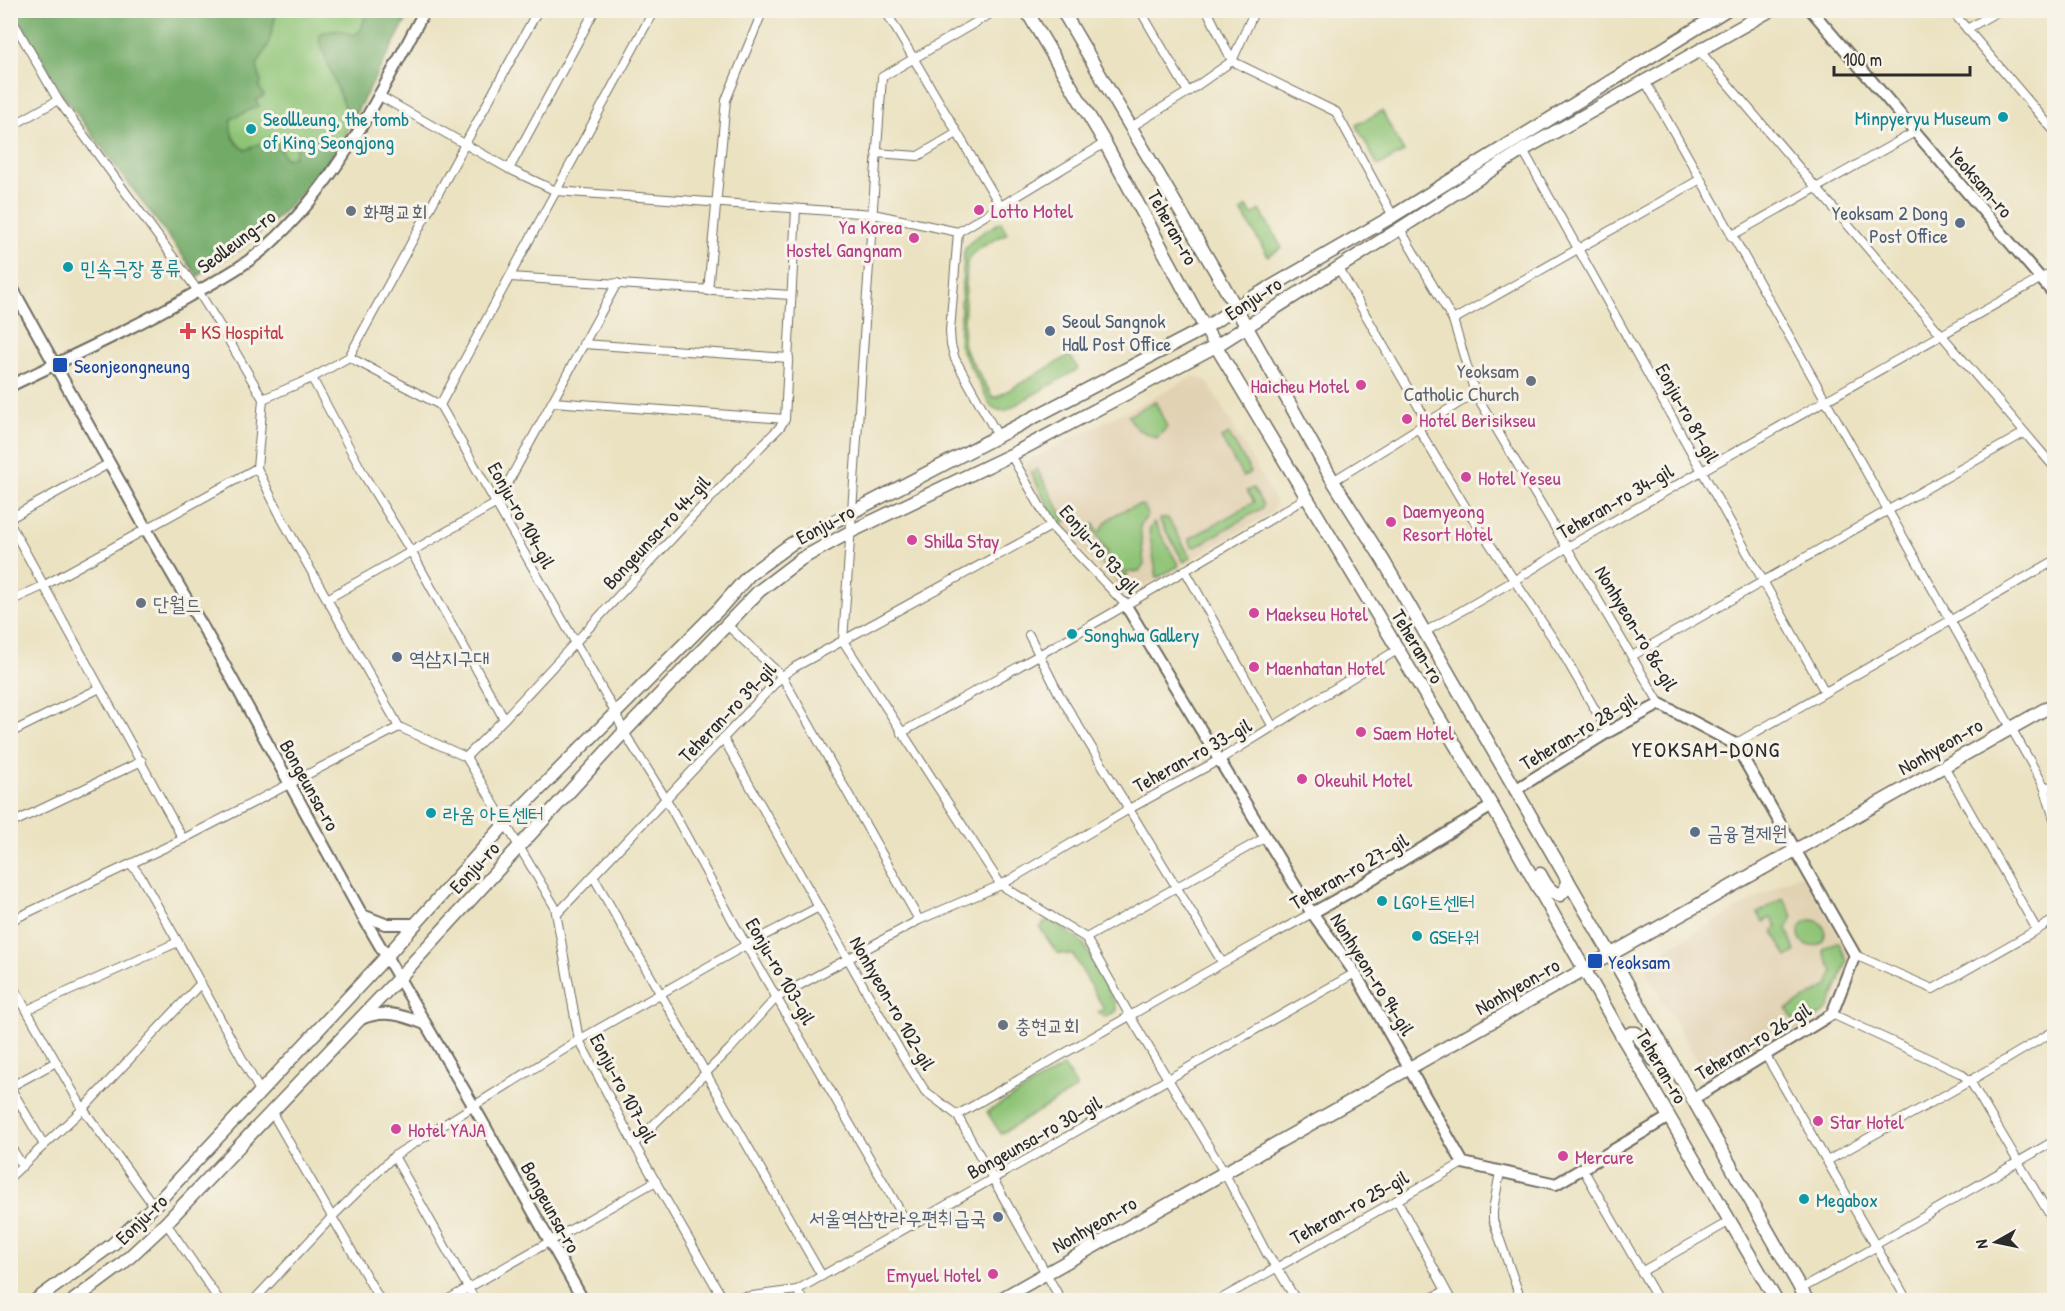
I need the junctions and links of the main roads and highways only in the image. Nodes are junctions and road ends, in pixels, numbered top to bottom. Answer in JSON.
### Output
{"nodes":[{"id":1,"x":425,"y":10,"type":"edge"},
{"id":2,"x":1026,"y":10,"type":"edge"},
{"id":3,"x":1062,"y":10,"type":"edge"},
{"id":4,"x":1726,"y":10,"type":"edge"},
{"id":5,"x":1771,"y":10,"type":"edge"},
{"id":6,"x":1811,"y":10,"type":"edge"},
{"id":7,"x":10,"y":284,"type":"edge"},
{"id":8,"x":2055,"y":294,"type":"edge"},
{"id":9,"x":1236,"y":308,"type":"junction"},
{"id":10,"x":1247,"y":326,"type":"junction"},
{"id":11,"x":1205,"y":328,"type":"junction"},
{"id":12,"x":1216,"y":346,"type":"junction"},
{"id":13,"x":56,"y":364,"type":"junction"},
{"id":14,"x":10,"y":386,"type":"edge"},
{"id":15,"x":1125,"y":604,"type":"road end"},
{"id":16,"x":1660,"y":704,"type":"joint"},
{"id":17,"x":2055,"y":704,"type":"edge"},
{"id":18,"x":1220,"y":760,"type":"joint"},
{"id":19,"x":1515,"y":790,"type":"junction"},
{"id":20,"x":1492,"y":806,"type":"junction"},
{"id":21,"x":1512,"y":842,"type":"junction"},
{"id":22,"x":1796,"y":851,"type":"junction"},
{"id":23,"x":1567,"y":878,"type":"junction"},
{"id":24,"x":1314,"y":912,"type":"junction"},
{"id":25,"x":362,"y":915,"type":"junction"},
{"id":26,"x":416,"y":924,"type":"junction"},
{"id":27,"x":1611,"y":955,"type":"junction"},
{"id":28,"x":385,"y":957,"type":"junction"},
{"id":29,"x":1584,"y":969,"type":"junction"},
{"id":30,"x":398,"y":979,"type":"junction"},
{"id":31,"x":358,"y":1021,"type":"junction"},
{"id":32,"x":425,"y":1024,"type":"junction"},
{"id":33,"x":1623,"y":1038,"type":"junction"},
{"id":34,"x":1410,"y":1069,"type":"junction"},
{"id":35,"x":1678,"y":1073,"type":"junction"},
{"id":36,"x":1693,"y":1099,"type":"junction"},
{"id":37,"x":1668,"y":1117,"type":"junction"},
{"id":38,"x":113,"y":1244,"type":"junction"},
{"id":39,"x":126,"y":1260,"type":"junction"},
{"id":40,"x":1804,"y":1295,"type":"edge"},
{"id":41,"x":36,"y":1300,"type":"edge"},
{"id":42,"x":74,"y":1300,"type":"edge"},
{"id":43,"x":583,"y":1300,"type":"edge"},
{"id":44,"x":999,"y":1300,"type":"edge"},
{"id":45,"x":1776,"y":1300,"type":"edge"}],
"edges":[{"from":1,"to":13,"type":"main road","name":"Seolleung-ro"},
{"from":2,"to":11,"type":"main road","name":"Teheran-ro"},
{"from":3,"to":9,"type":"main road","name":"Teheran-ro"},
{"from":4,"to":9,"type":"main road","name":"Eonju-ro"},
{"from":5,"to":10,"type":"main road","name":"Eonju-ro"},
{"from":6,"to":8,"type":"main road","name":"Yeoksam-ro"},
{"from":7,"to":13,"type":"main road","name":"Bongeunsa-ro"},
{"from":9,"to":10,"type":"main road","name":"Teheran-ro"},
{"from":9,"to":11,"type":"main road","name":"Eonju-ro"},
{"from":10,"to":12,"type":"main road","name":"Eonju-ro"},
{"from":10,"to":19,"type":"main road","name":"Teheran-ro"},
{"from":11,"to":12,"type":"main road","name":"Teheran-ro"},
{"from":11,"to":26,"type":"main road","name":"Eonju-ro"},
{"from":12,"to":20,"type":"main road","name":"Teheran-ro"},
{"from":12,"to":30,"type":"main road","name":"Eonju-ro"},
{"from":13,"to":14,"type":"main road","name":"Seolleung-ro"},
{"from":13,"to":25,"type":"main road","name":"Bongeunsa-ro"},
{"from":15,"to":18,"type":"main road","name":"Eonju-ro 93-gil"},
{"from":16,"to":19,"type":"main road","name":"Teheran-ro 28-gil"},
{"from":16,"to":22,"type":"main road","name":"Nonhyeon-ro 86-gil"},
{"from":17,"to":22,"type":"main road","name":"Nonhyeon-ro"},
{"from":18,"to":24,"type":"main road","name":"Nonhyeon-ro 94-gil"},
{"from":19,"to":23,"type":"main road","name":"Teheran-ro"},
{"from":20,"to":21,"type":"main road","name":"Teheran-ro"},
{"from":20,"to":24,"type":"main road","name":"Teheran-ro 27-gil"},
{"from":21,"to":23,"type":"main road"},
{"from":21,"to":29,"type":"main road","name":"Teheran-ro"},
{"from":22,"to":27,"type":"main road","name":"Nonhyeon-ro"},
{"from":22,"to":36,"type":"main road","name":"Teheran-ro 26-gil"},
{"from":23,"to":27,"type":"main road","name":"Teheran-ro"},
{"from":24,"to":34,"type":"main road","name":"Nonhyeon-ro 94-gil"},
{"from":25,"to":26,"type":"main road"},
{"from":25,"to":28,"type":"main road","name":"Bongeunsa-ro"},
{"from":26,"to":28,"type":"main road","name":"Eonju-ro"},
{"from":27,"to":29,"type":"main road","name":"Nonhyeon-ro"},
{"from":27,"to":35,"type":"main road","name":"Teheran-ro"},
{"from":28,"to":30,"type":"main road","name":"Bongeunsa-ro"},
{"from":28,"to":38,"type":"main road","name":"Eonju-ro"},
{"from":29,"to":33,"type":"main road","name":"Teheran-ro"},
{"from":29,"to":34,"type":"main road","name":"Nonhyeon-ro"},
{"from":30,"to":31,"type":"main road","name":"Eonju-ro"},
{"from":30,"to":32,"type":"main road","name":"Bongeunsa-ro"},
{"from":31,"to":32,"type":"main road"},
{"from":31,"to":39,"type":"main road","name":"Eonju-ro"},
{"from":32,"to":43,"type":"main road","name":"Bongeunsa-ro"},
{"from":33,"to":35,"type":"main road"},
{"from":33,"to":37,"type":"main road","name":"Teheran-ro"},
{"from":34,"to":37,"type":"main road","name":"Nonhyeon-ro 94-gil"},
{"from":34,"to":44,"type":"main road","name":"Nonhyeon-ro"},
{"from":35,"to":36,"type":"main road","name":"Teheran-ro"},
{"from":36,"to":40,"type":"main road","name":"Teheran-ro"},
{"from":37,"to":45,"type":"main road","name":"Teheran-ro"},
{"from":38,"to":39,"type":"main road"},
{"from":38,"to":41,"type":"main road","name":"Eonju-ro"},
{"from":39,"to":42,"type":"main road","name":"Eonju-ro"}]}
